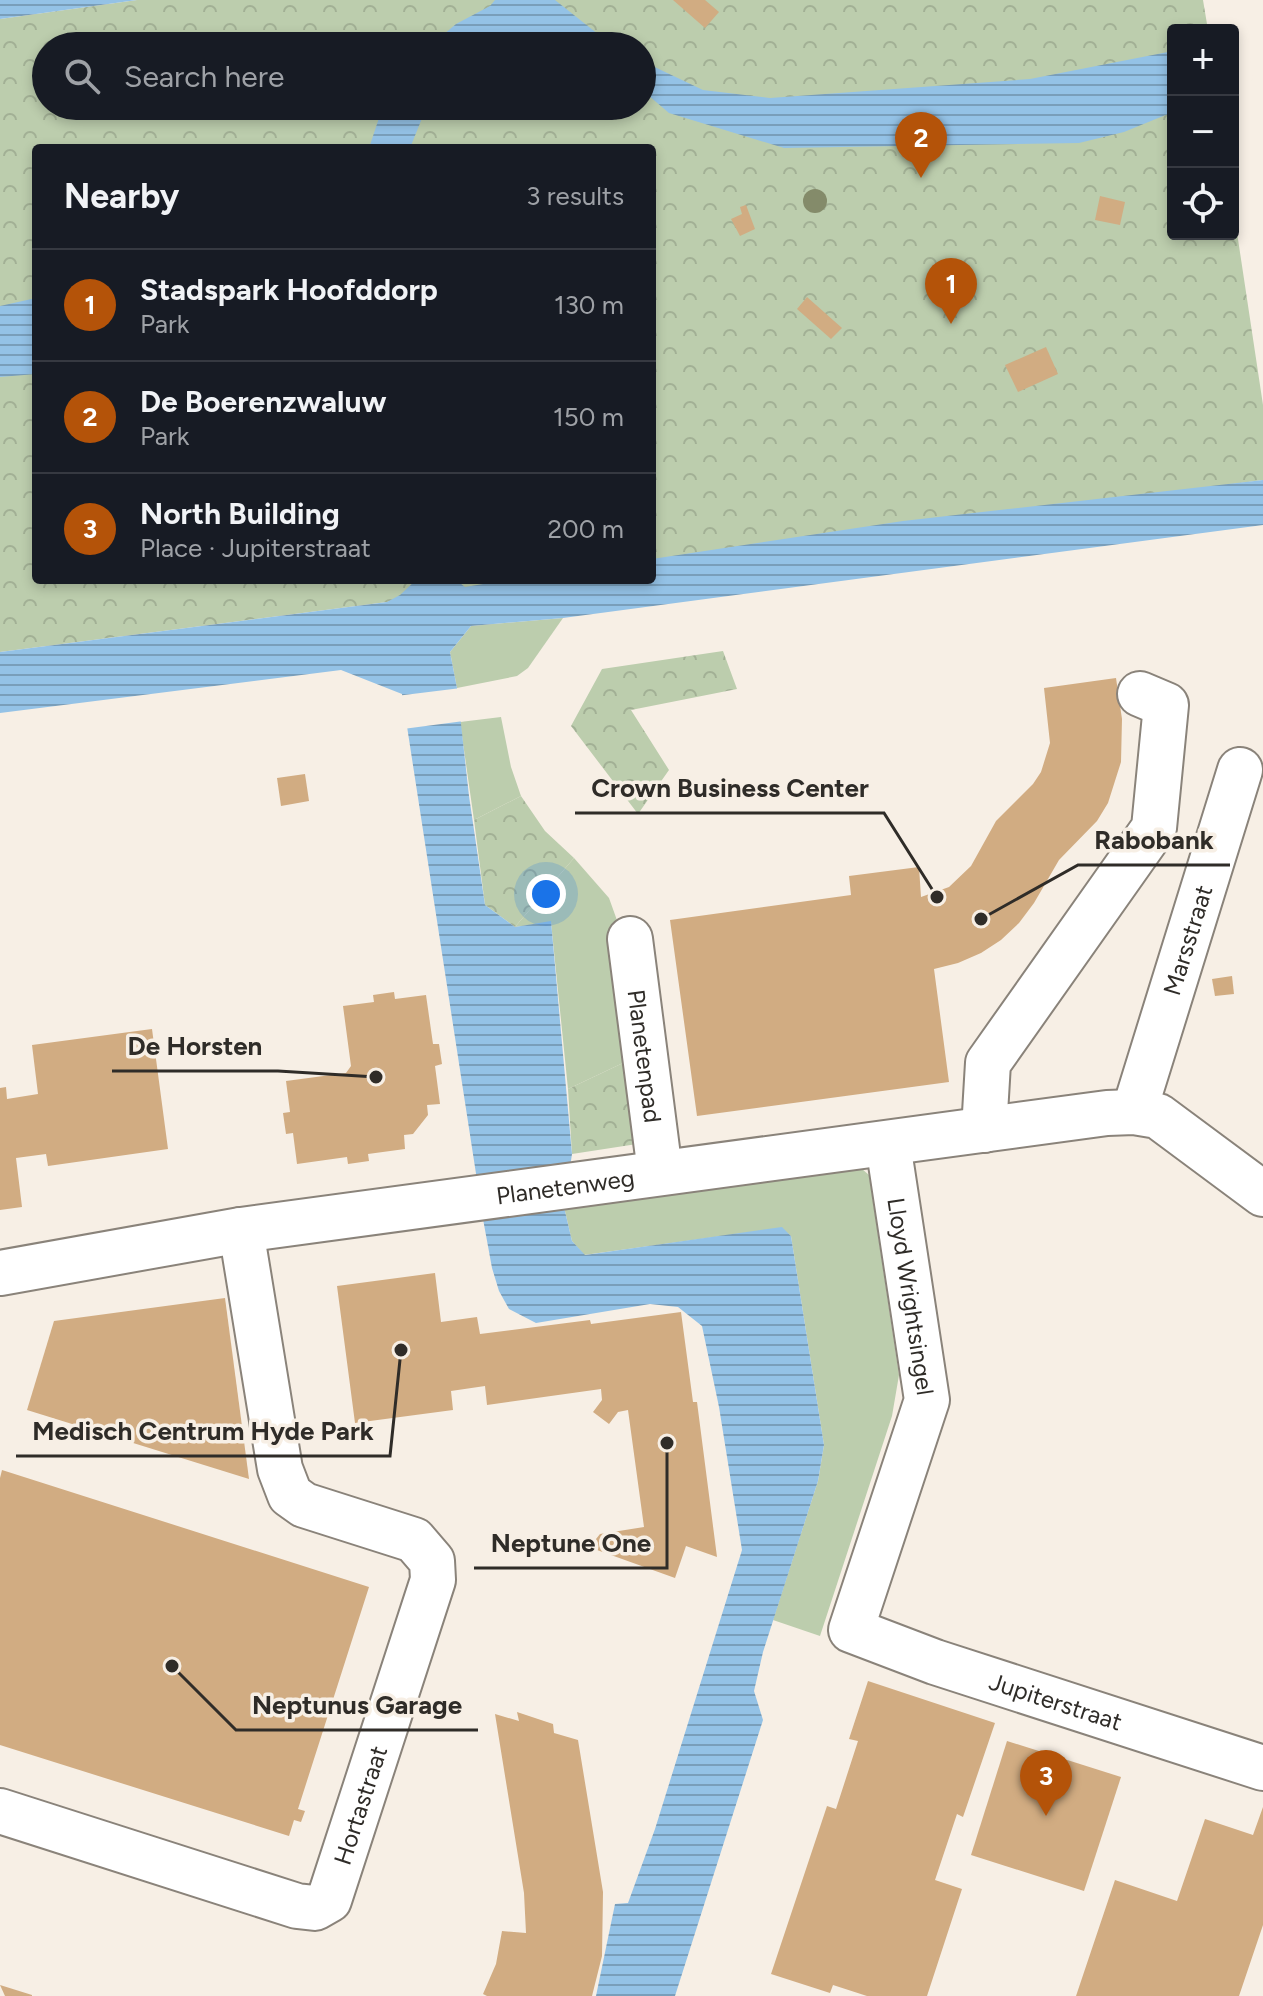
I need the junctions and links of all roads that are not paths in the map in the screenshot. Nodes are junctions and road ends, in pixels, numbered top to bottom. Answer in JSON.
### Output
{"nodes":[{"id":1,"x":1140,"y":694,"type":"dead end"},
{"id":2,"x":1240,"y":770,"type":"dead end"},
{"id":3,"x":1154,"y":828,"type":"junction"},
{"id":4,"x":1214,"y":855,"type":"junction"},
{"id":5,"x":630,"y":939,"type":"dead end"},
{"id":6,"x":1134,"y":1112,"type":"junction"},
{"id":7,"x":984,"y":1130,"type":"junction"},
{"id":8,"x":888,"y":1144,"type":"junction"},
{"id":9,"x":660,"y":1172,"type":"junction"},
{"id":10,"x":1263,"y":1194,"type":"edge"},
{"id":11,"x":241,"y":1230,"type":"junction"},
{"id":12,"x":0,"y":1273,"type":"edge"},
{"id":13,"x":851,"y":1630,"type":"joint"},
{"id":14,"x":1263,"y":1768,"type":"edge"},
{"id":15,"x":0,"y":1811,"type":"edge"}],
"edges":[{"from":1,"to":3,"type":"street"},
{"from":2,"to":4,"type":"street","name":"Marsstraat"},
{"from":3,"to":4,"type":"street"},
{"from":3,"to":7,"type":"street"},
{"from":4,"to":6,"type":"street","name":"Marsstraat"},
{"from":5,"to":9,"type":"street","name":"Planetenpad"},
{"from":6,"to":7,"type":"street","name":"Planetenweg"},
{"from":6,"to":10,"type":"street"},
{"from":7,"to":8,"type":"street","name":"Planetenweg"},
{"from":8,"to":9,"type":"street","name":"Planetenweg"},
{"from":8,"to":13,"type":"street","name":"Lloyd Wrightsingel"},
{"from":9,"to":11,"type":"street","name":"Planetenweg"},
{"from":11,"to":12,"type":"street","name":"Planetenweg"},
{"from":11,"to":15,"type":"street","name":"Hortastraat"},
{"from":13,"to":14,"type":"street","name":"Jupiterstraat"}]}
